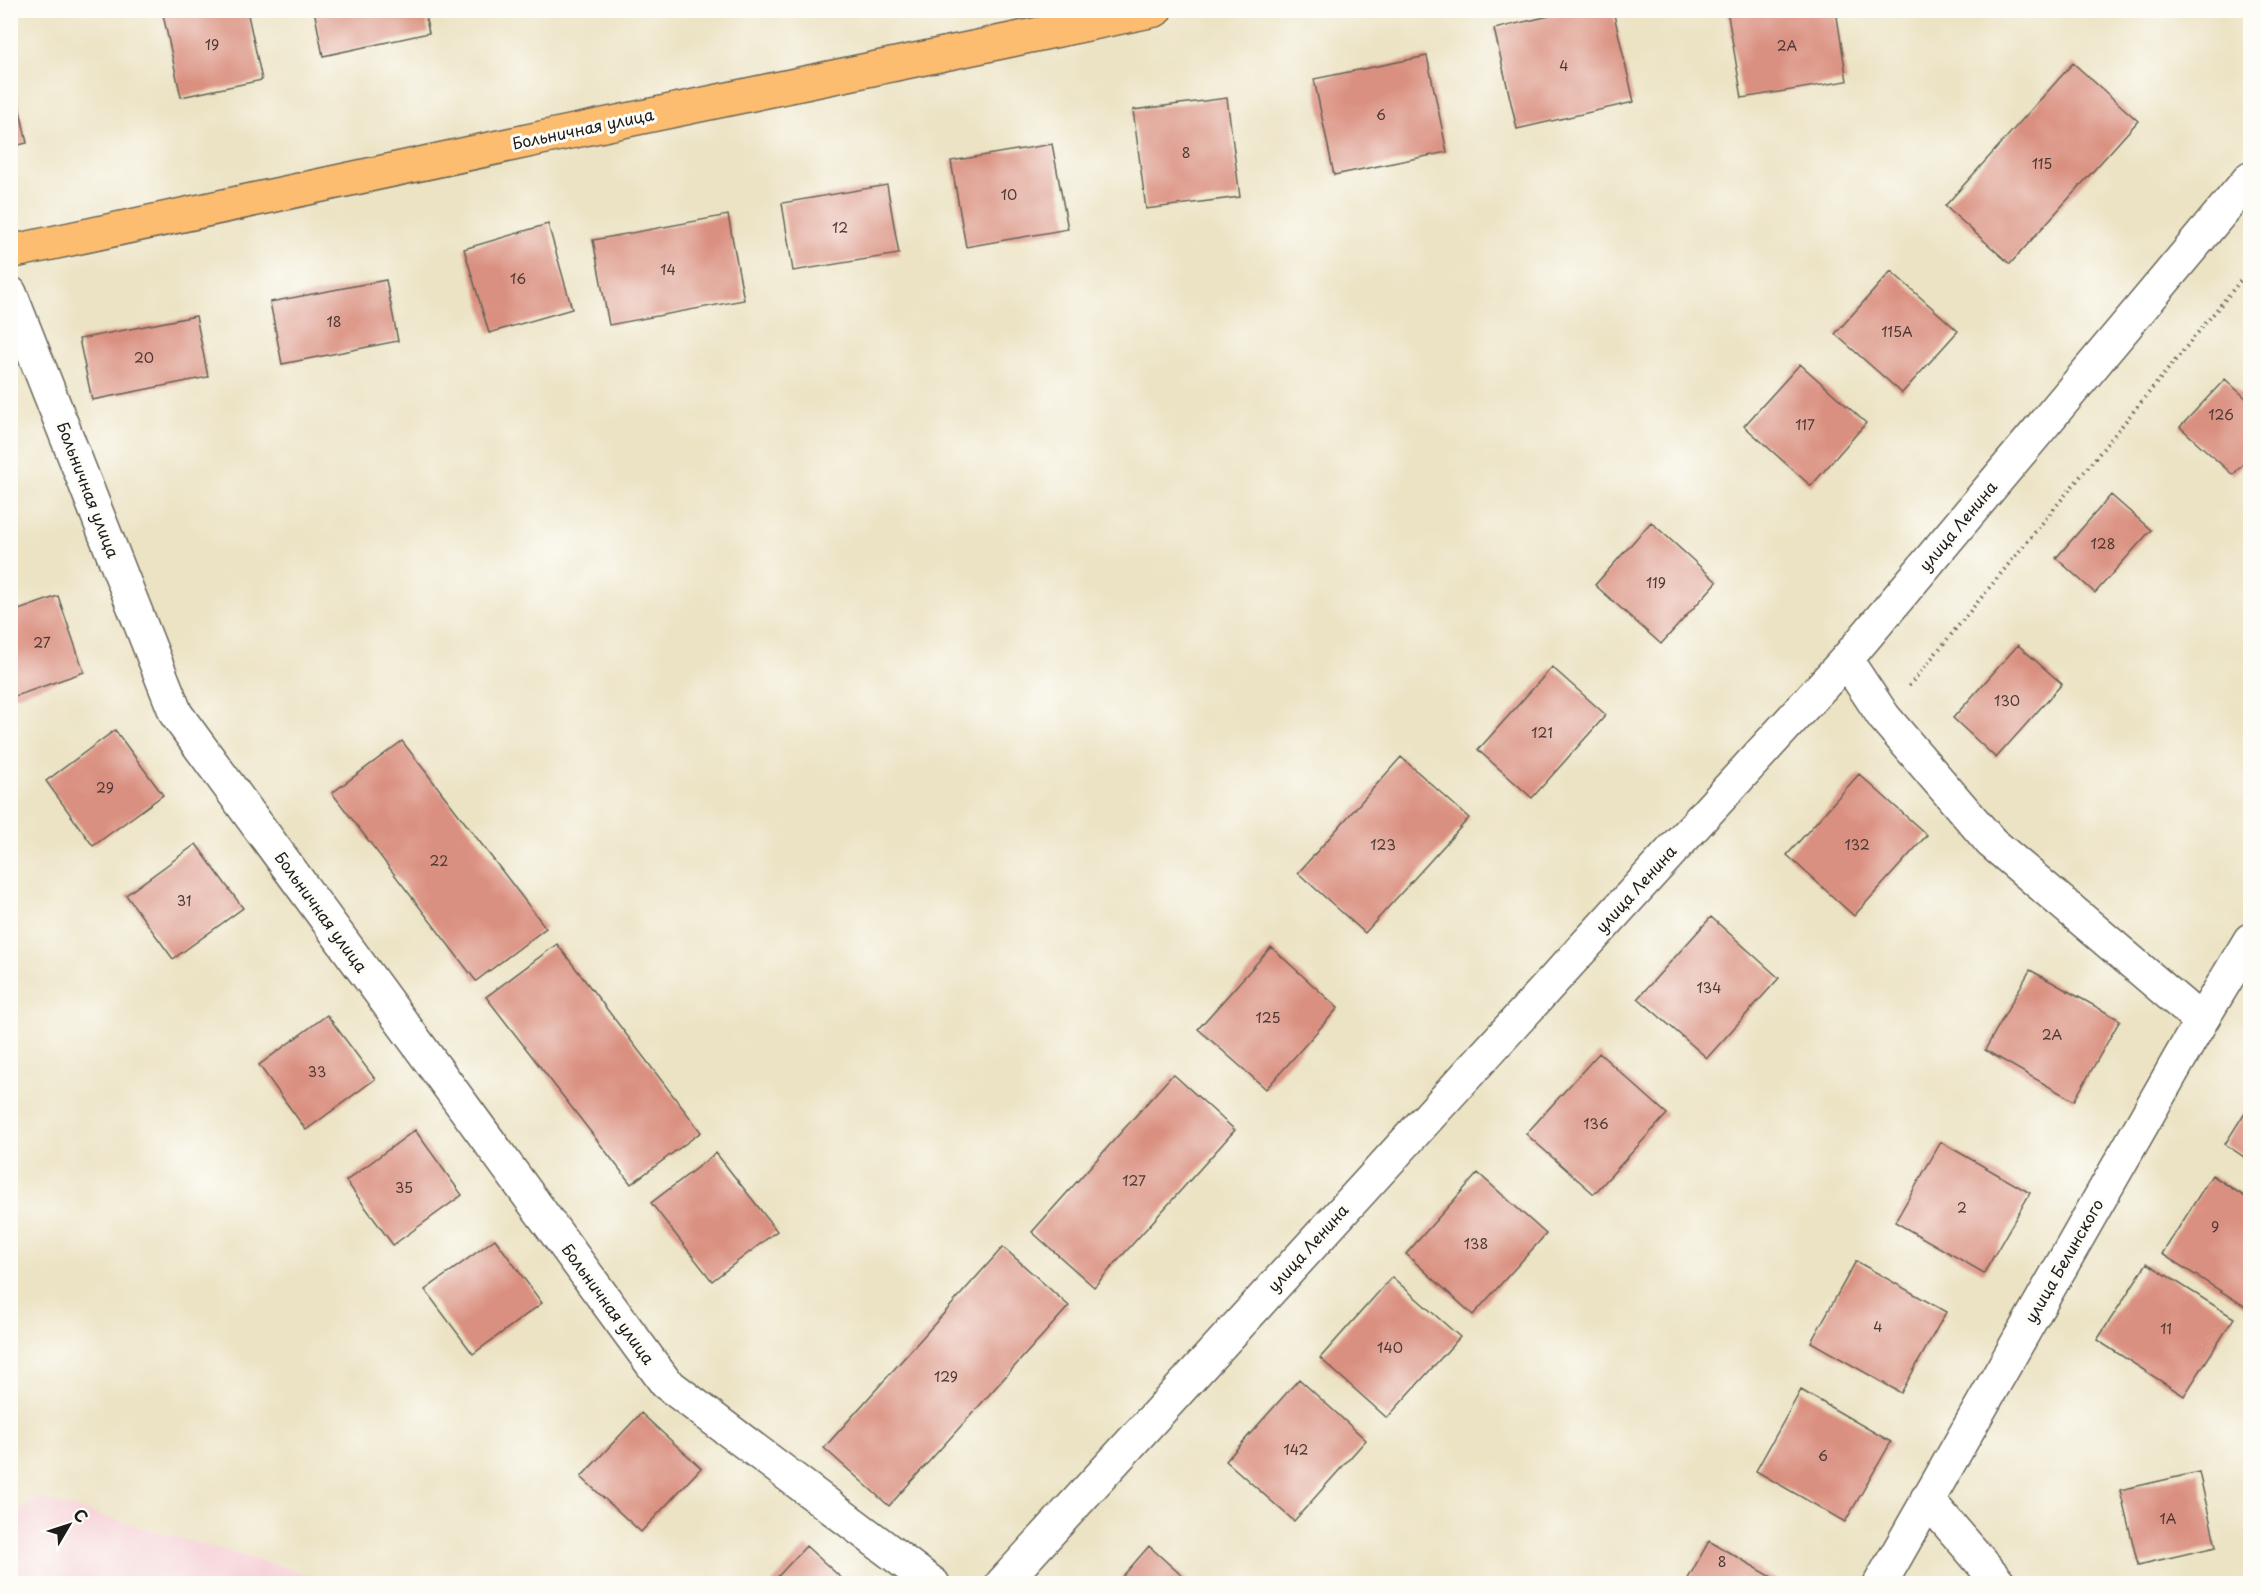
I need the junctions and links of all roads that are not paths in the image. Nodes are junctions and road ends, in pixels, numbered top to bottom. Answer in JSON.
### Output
{"nodes":[{"id":1,"x":1155,"y":10,"type":"edge"},
{"id":2,"x":2250,"y":178,"type":"edge"},
{"id":3,"x":10,"y":252,"type":"edge"},
{"id":4,"x":10,"y":293,"type":"edge"},
{"id":5,"x":1846,"y":660,"type":"junction"},
{"id":6,"x":2250,"y":940,"type":"edge"},
{"id":7,"x":2201,"y":1021,"type":"junction"},
{"id":8,"x":1927,"y":1499,"type":"junction"},
{"id":9,"x":933,"y":1584,"type":"edge"},
{"id":10,"x":1002,"y":1584,"type":"edge"},
{"id":11,"x":1880,"y":1584,"type":"edge"},
{"id":12,"x":2000,"y":1584,"type":"edge"}],
"edges":[{"from":1,"to":3,"type":"main road","name":"Больничная улица"},
{"from":2,"to":5,"type":"street","name":"улица Ленина"},
{"from":4,"to":9,"type":"street","name":"Больничная улица"},
{"from":5,"to":7,"type":"street"},
{"from":5,"to":10,"type":"street","name":"улица Ленина"},
{"from":6,"to":7,"type":"street","name":"улица Белинского"},
{"from":7,"to":8,"type":"street","name":"улица Белинского"},
{"from":8,"to":11,"type":"street","name":"улица Белинского"},
{"from":8,"to":12,"type":"street"}]}
